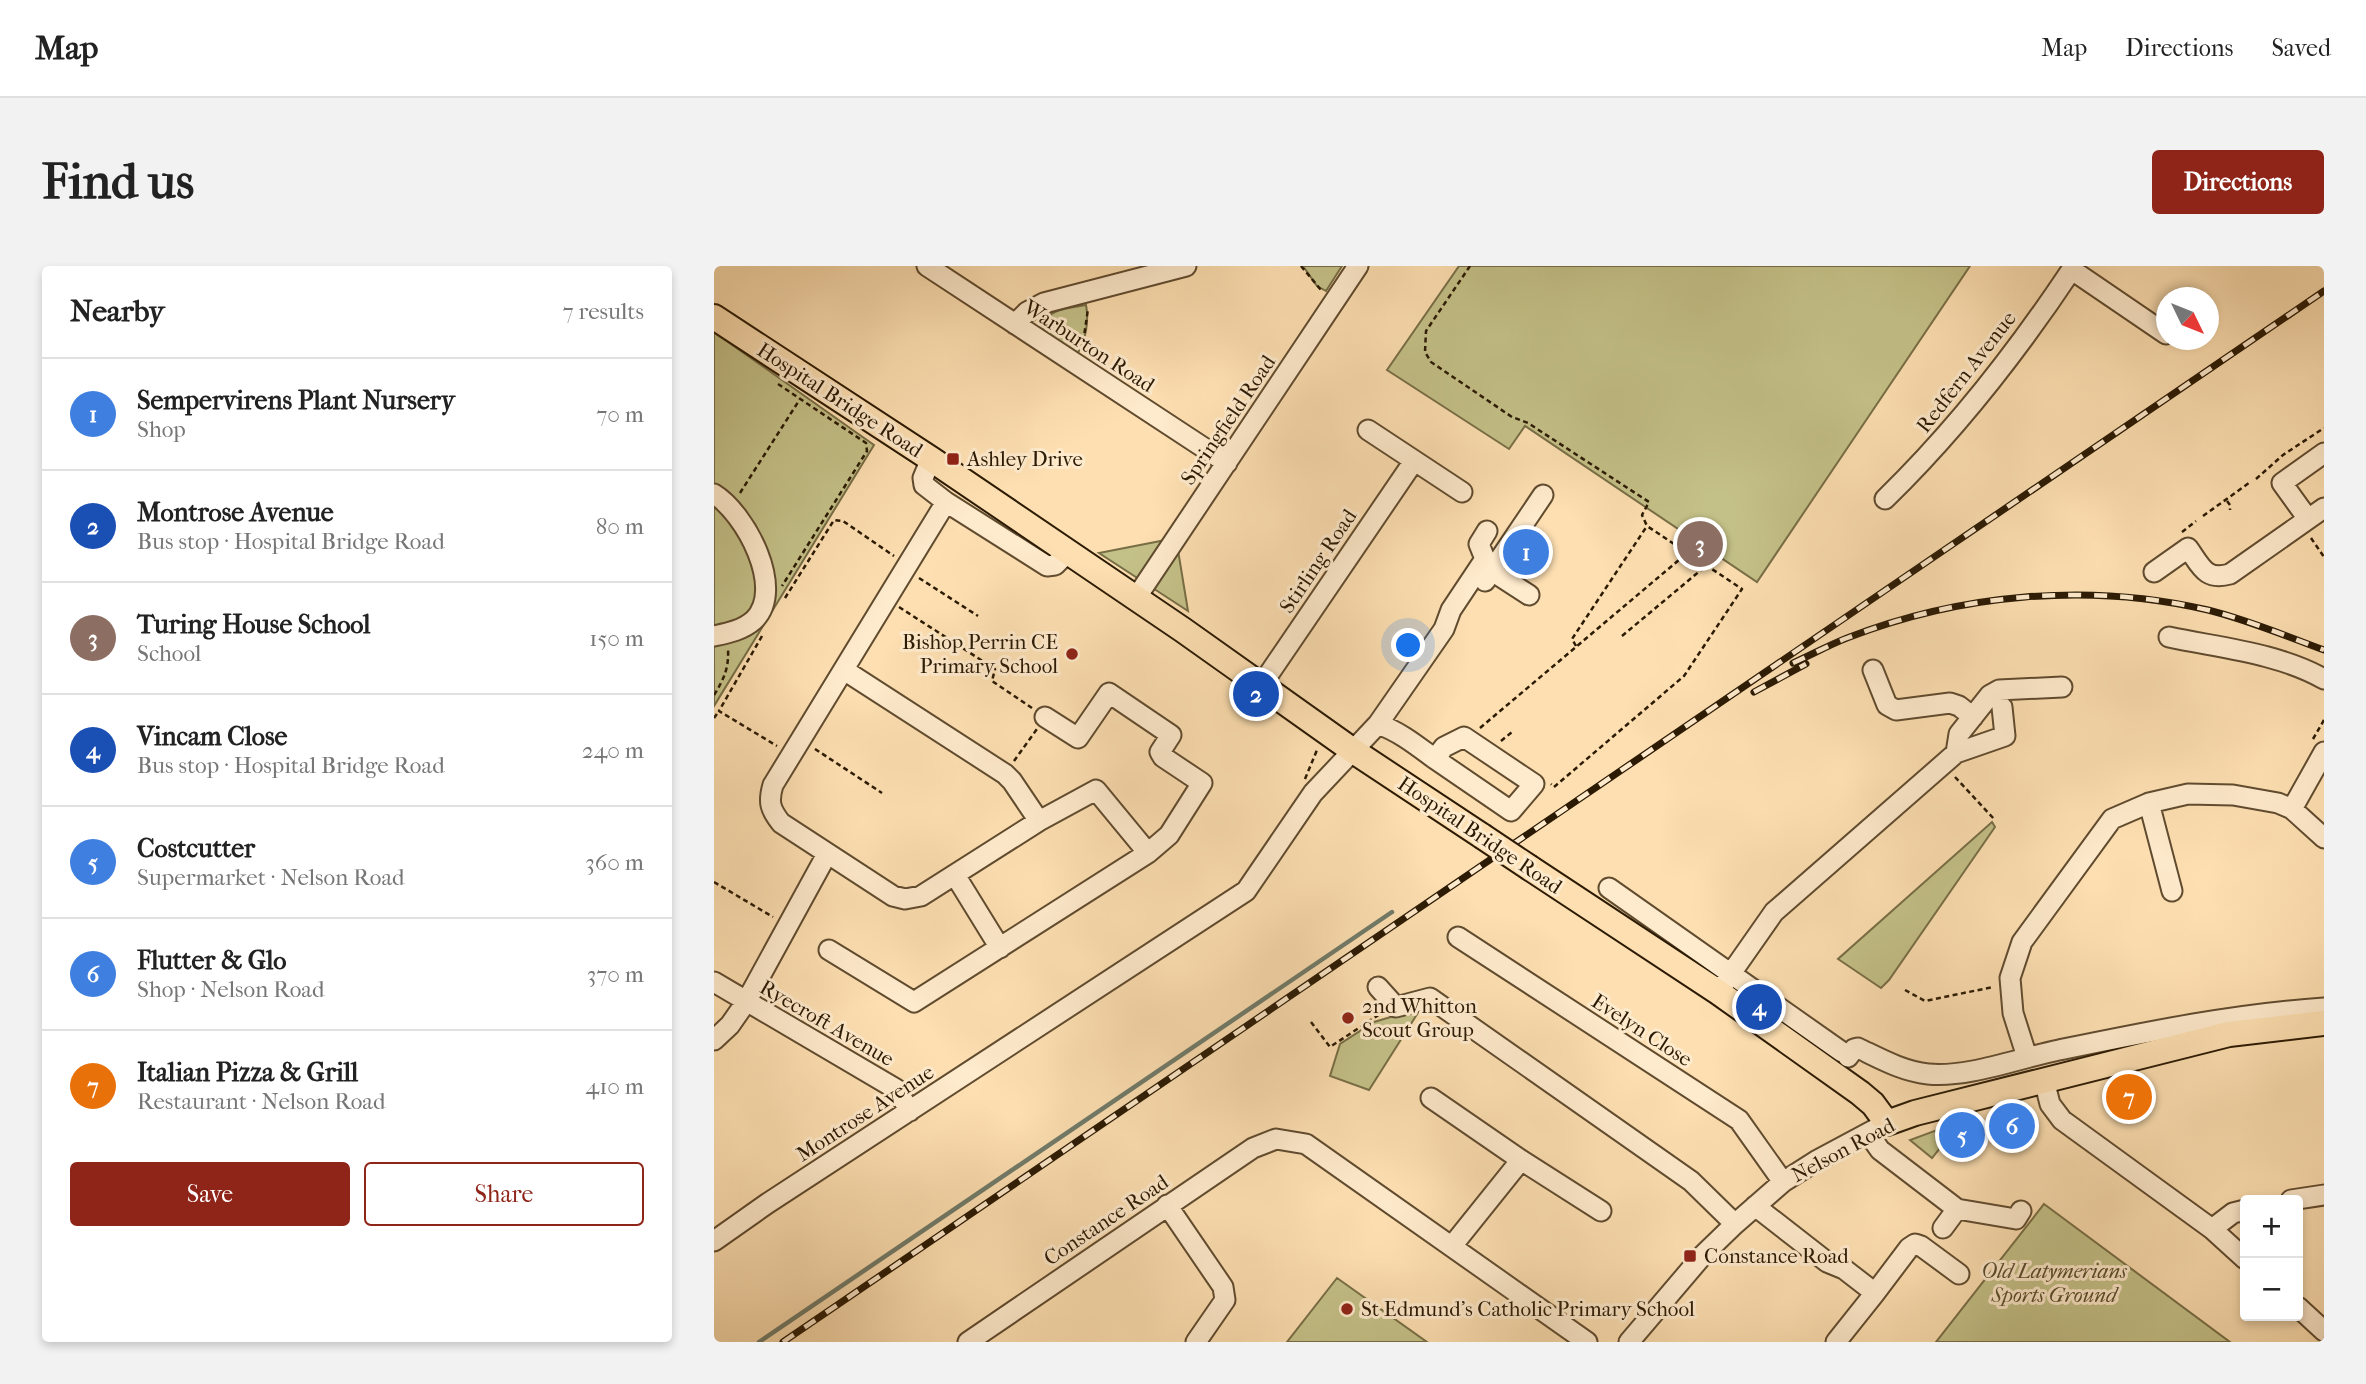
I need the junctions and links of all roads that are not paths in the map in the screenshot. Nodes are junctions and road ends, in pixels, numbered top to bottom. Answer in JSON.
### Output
{"nodes":[{"id":1,"x":927,"y":266,"type":"edge"},
{"id":2,"x":1186,"y":266,"type":"edge"},
{"id":3,"x":1358,"y":266,"type":"edge"},
{"id":4,"x":2073,"y":268,"type":"edge"},
{"id":5,"x":716,"y":322,"type":"edge"},
{"id":6,"x":1015,"y":324,"type":"junction"},
{"id":7,"x":2156,"y":327,"type":"edge"},
{"id":8,"x":1368,"y":430,"type":"dead end"},
{"id":9,"x":2324,"y":453,"type":"edge"},
{"id":10,"x":931,"y":459,"type":"junction"},
{"id":11,"x":1414,"y":461,"type":"junction"},
{"id":12,"x":1227,"y":463,"type":"junction"},
{"id":13,"x":1462,"y":492,"type":"dead end"},
{"id":14,"x":714,"y":494,"type":"edge"},
{"id":15,"x":1543,"y":495,"type":"dead end"},
{"id":16,"x":1885,"y":499,"type":"dead end"},
{"id":17,"x":946,"y":502,"type":"junction"},
{"id":18,"x":2311,"y":517,"type":"edge"},
{"id":19,"x":1487,"y":531,"type":"dead end"},
{"id":20,"x":1067,"y":553,"type":"junction"},
{"id":21,"x":1492,"y":571,"type":"junction"},
{"id":22,"x":2154,"y":572,"type":"dead end"},
{"id":23,"x":1529,"y":595,"type":"dead end"},
{"id":24,"x":1136,"y":598,"type":"junction"},
{"id":25,"x":1444,"y":629,"type":"junction"},
{"id":26,"x":719,"y":635,"type":"edge"},
{"id":27,"x":2168,"y":638,"type":"dead end"},
{"id":28,"x":844,"y":670,"type":"junction"},
{"id":29,"x":1873,"y":670,"type":"dead end"},
{"id":30,"x":2324,"y":679,"type":"edge"},
{"id":31,"x":1260,"y":687,"type":"junction"},
{"id":32,"x":2062,"y":687,"type":"dead end"},
{"id":33,"x":2002,"y":707,"type":"dead end"},
{"id":34,"x":1045,"y":717,"type":"road end"},
{"id":35,"x":1973,"y":717,"type":"junction"},
{"id":36,"x":1378,"y":724,"type":"junction"},
{"id":37,"x":1352,"y":750,"type":"junction"},
{"id":38,"x":1435,"y":758,"type":"junction"},
{"id":39,"x":1949,"y":758,"type":"junction"},
{"id":40,"x":2320,"y":759,"type":"edge"},
{"id":41,"x":2149,"y":803,"type":"junction"},
{"id":42,"x":2292,"y":809,"type":"junction"},
{"id":43,"x":1039,"y":821,"type":"junction"},
{"id":44,"x":2324,"y":838,"type":"edge"},
{"id":45,"x":827,"y":853,"type":"junction"},
{"id":46,"x":1148,"y":853,"type":"junction"},
{"id":47,"x":954,"y":875,"type":"junction"},
{"id":48,"x":1609,"y":888,"type":"dead end"},
{"id":49,"x":2172,"y":891,"type":"dead end"},
{"id":50,"x":1458,"y":937,"type":"dead end"},
{"id":51,"x":999,"y":948,"type":"junction"},
{"id":52,"x":829,"y":950,"type":"dead end"},
{"id":53,"x":714,"y":982,"type":"edge"},
{"id":54,"x":1724,"y":982,"type":"junction"},
{"id":55,"x":1378,"y":987,"type":"dead end"},
{"id":56,"x":746,"y":1002,"type":"junction"},
{"id":57,"x":2324,"y":1009,"type":"edge"},
{"id":58,"x":2324,"y":1023,"type":"edge"},
{"id":59,"x":714,"y":1040,"type":"edge"},
{"id":60,"x":2121,"y":1049,"type":"junction"},
{"id":61,"x":2026,"y":1057,"type":"junction"},
{"id":62,"x":2044,"y":1080,"type":"junction"},
{"id":63,"x":1431,"y":1098,"type":"dead end"},
{"id":64,"x":910,"y":1111,"type":"junction"},
{"id":65,"x":1878,"y":1128,"type":"junction"},
{"id":66,"x":1521,"y":1160,"type":"junction"},
{"id":67,"x":1783,"y":1182,"type":"junction"},
{"id":68,"x":2324,"y":1195,"type":"edge"},
{"id":69,"x":2303,"y":1198,"type":"edge"},
{"id":70,"x":1167,"y":1205,"type":"junction"},
{"id":71,"x":1755,"y":1206,"type":"junction"},
{"id":72,"x":1957,"y":1209,"type":"junction"},
{"id":73,"x":1601,"y":1211,"type":"dead end"},
{"id":74,"x":2021,"y":1211,"type":"dead end"},
{"id":75,"x":2240,"y":1211,"type":"edge"},
{"id":76,"x":1735,"y":1224,"type":"junction"},
{"id":77,"x":1943,"y":1228,"type":"dead end"},
{"id":78,"x":2212,"y":1229,"type":"junction"},
{"id":79,"x":714,"y":1241,"type":"edge"},
{"id":80,"x":1452,"y":1246,"type":"junction"},
{"id":81,"x":2244,"y":1258,"type":"edge"},
{"id":82,"x":1959,"y":1274,"type":"dead end"},
{"id":83,"x":1875,"y":1293,"type":"junction"},
{"id":84,"x":2303,"y":1312,"type":"edge"},
{"id":85,"x":2324,"y":1332,"type":"edge"},
{"id":86,"x":968,"y":1342,"type":"edge"},
{"id":87,"x":1196,"y":1342,"type":"edge"},
{"id":88,"x":1587,"y":1342,"type":"edge"},
{"id":89,"x":1629,"y":1342,"type":"edge"},
{"id":90,"x":1836,"y":1342,"type":"edge"}],
"edges":[{"from":1,"to":6,"type":"street","name":"Warburton Road"},
{"from":2,"to":6,"type":"street"},
{"from":3,"to":12,"type":"street","name":"Springfield Road"},
{"from":4,"to":7,"type":"street"},
{"from":4,"to":16,"type":"street","name":"Redfern Avenue"},
{"from":5,"to":10,"type":"main road","name":"Hospital Bridge Road"},
{"from":6,"to":12,"type":"street","name":"Warburton Road"},
{"from":8,"to":11,"type":"street"},
{"from":9,"to":18,"type":"street"},
{"from":10,"to":17,"type":"street","name":"Hospital Bridge Road"},
{"from":10,"to":20,"type":"main road","name":"Hospital Bridge Road"},
{"from":11,"to":13,"type":"street"},
{"from":11,"to":31,"type":"street","name":"Stirling Road"},
{"from":12,"to":24,"type":"street","name":"Springfield Road"},
{"from":14,"to":26,"type":"street"},
{"from":15,"to":21,"type":"street"},
{"from":17,"to":20,"type":"street","name":"Hospital Bridge Road"},
{"from":17,"to":28,"type":"street"},
{"from":18,"to":22,"type":"street"},
{"from":19,"to":25,"type":"street"},
{"from":20,"to":24,"type":"main road","name":"Hospital Bridge Road"},
{"from":21,"to":23,"type":"street"},
{"from":21,"to":25,"type":"street"},
{"from":24,"to":31,"type":"main road","name":"Hospital Bridge Road"},
{"from":25,"to":36,"type":"street","name":"Montrose Avenue"},
{"from":27,"to":30,"type":"street"},
{"from":28,"to":43,"type":"street"},
{"from":28,"to":45,"type":"street"},
{"from":29,"to":35,"type":"street"},
{"from":31,"to":37,"type":"main road","name":"Hospital Bridge Road"},
{"from":32,"to":35,"type":"street"},
{"from":33,"to":39,"type":"street"},
{"from":34,"to":46,"type":"street"},
{"from":35,"to":39,"type":"street"},
{"from":36,"to":37,"type":"street","name":"Montrose Avenue"},
{"from":36,"to":38,"type":"street"},
{"from":37,"to":54,"type":"main road","name":"Hospital Bridge Road","bridge":true},
{"from":37,"to":64,"type":"street","name":"Montrose Avenue"},
{"from":38,"to":38,"type":"street"},
{"from":39,"to":54,"type":"street"},
{"from":40,"to":42,"type":"street"},
{"from":41,"to":42,"type":"street"},
{"from":41,"to":49,"type":"street"},
{"from":41,"to":61,"type":"street"},
{"from":42,"to":44,"type":"street"},
{"from":43,"to":46,"type":"street"},
{"from":43,"to":47,"type":"street"},
{"from":45,"to":47,"type":"street"},
{"from":45,"to":56,"type":"street"},
{"from":46,"to":51,"type":"street"},
{"from":47,"to":51,"type":"street"},
{"from":48,"to":54,"type":"street"},
{"from":50,"to":67,"type":"street","name":"Evelyn Close"},
{"from":51,"to":52,"type":"street"},
{"from":53,"to":56,"type":"street","name":"Ryecroft Avenue"},
{"from":54,"to":61,"type":"street"},
{"from":54,"to":65,"type":"main road","name":"Hospital Bridge Road"},
{"from":55,"to":76,"type":"street"},
{"from":56,"to":59,"type":"street"},
{"from":56,"to":64,"type":"street","name":"Ryecroft Avenue"},
{"from":57,"to":60,"type":"street"},
{"from":58,"to":60,"type":"main road","name":"Nelson Road"},
{"from":60,"to":61,"type":"street"},
{"from":60,"to":62,"type":"main road","name":"Nelson Road"},
{"from":62,"to":65,"type":"main road","name":"Nelson Road"},
{"from":62,"to":78,"type":"street"},
{"from":63,"to":66,"type":"street"},
{"from":64,"to":79,"type":"street","name":"Montrose Avenue"},
{"from":65,"to":67,"type":"street","name":"Nelson Road"},
{"from":65,"to":72,"type":"street"},
{"from":66,"to":73,"type":"street"},
{"from":66,"to":80,"type":"street"},
{"from":67,"to":71,"type":"street","name":"Nelson Road"},
{"from":68,"to":69,"type":"street"},
{"from":70,"to":80,"type":"street","name":"Constance Road"},
{"from":70,"to":86,"type":"street","name":"Constance Road"},
{"from":70,"to":87,"type":"street"},
{"from":71,"to":76,"type":"street","name":"Nelson Road"},
{"from":71,"to":83,"type":"street"},
{"from":72,"to":74,"type":"street"},
{"from":72,"to":77,"type":"street"},
{"from":75,"to":78,"type":"street"},
{"from":76,"to":89,"type":"street","name":"Nelson Road"},
{"from":78,"to":81,"type":"street"},
{"from":80,"to":88,"type":"street","name":"Constance Road"},
{"from":82,"to":83,"type":"street"},
{"from":83,"to":90,"type":"street"},
{"from":84,"to":85,"type":"street"}]}
